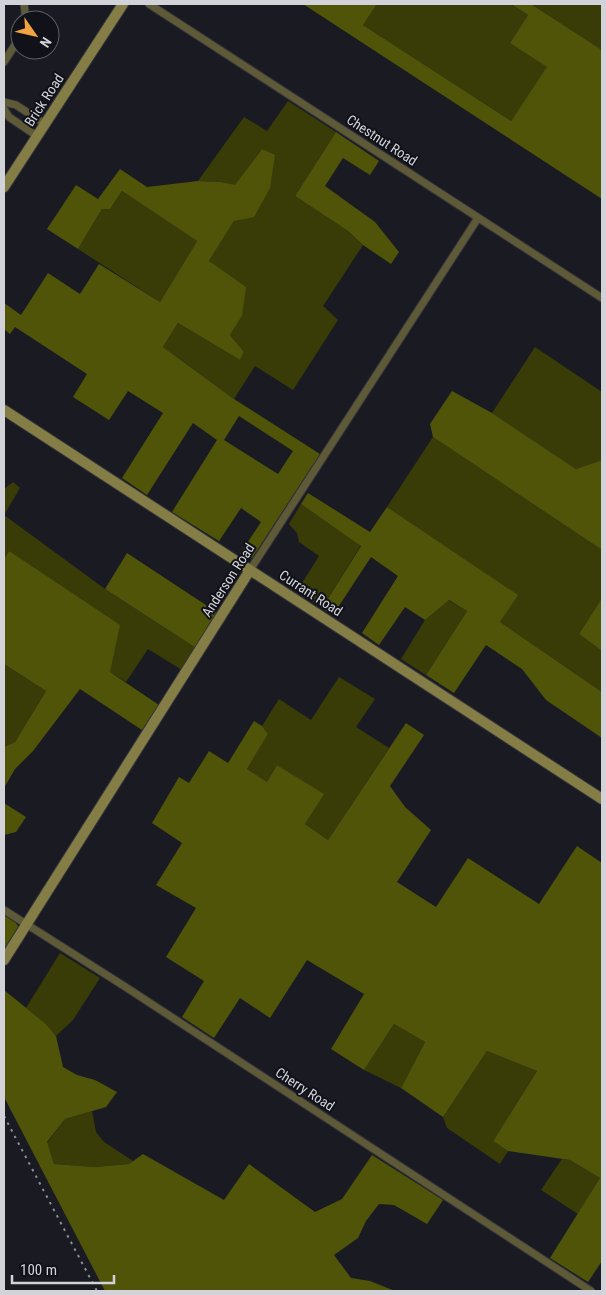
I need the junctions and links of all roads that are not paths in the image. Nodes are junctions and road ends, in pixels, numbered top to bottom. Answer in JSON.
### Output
{"nodes":[{"id":1,"x":123,"y":4,"type":"edge"},
{"id":2,"x":149,"y":4,"type":"edge"},
{"id":3,"x":4,"y":102,"type":"edge"},
{"id":4,"x":4,"y":109,"type":"edge"},
{"id":5,"x":45,"y":124,"type":"junction"},
{"id":6,"x":37,"y":136,"type":"junction"},
{"id":7,"x":4,"y":187,"type":"edge"},
{"id":8,"x":478,"y":218,"type":"junction"},
{"id":9,"x":602,"y":298,"type":"edge"},
{"id":10,"x":4,"y":410,"type":"edge"},
{"id":11,"x":250,"y":570,"type":"junction"},
{"id":12,"x":602,"y":799,"type":"edge"},
{"id":13,"x":4,"y":910,"type":"edge"},
{"id":14,"x":26,"y":924,"type":"junction"},
{"id":15,"x":4,"y":960,"type":"edge"},
{"id":16,"x":591,"y":1291,"type":"edge"}],
"edges":[{"from":1,"to":5,"type":"street","name":"Brick Road"},
{"from":2,"to":8,"type":"street","name":"Chestnut Road"},
{"from":3,"to":5,"type":"street"},
{"from":4,"to":6,"type":"street"},
{"from":5,"to":6,"type":"street","name":"Brick Road"},
{"from":6,"to":7,"type":"street","name":"Brick Road"},
{"from":8,"to":9,"type":"street","name":"Chestnut Road"},
{"from":8,"to":11,"type":"street","name":"Anderson Road"},
{"from":10,"to":11,"type":"street","name":"Currant Road"},
{"from":11,"to":12,"type":"street","name":"Currant Road"},
{"from":11,"to":14,"type":"street","name":"Anderson Road"},
{"from":13,"to":14,"type":"street","name":"Cherry Road"},
{"from":14,"to":15,"type":"street","name":"Anderson Road"},
{"from":14,"to":16,"type":"street","name":"Cherry Road"}]}
